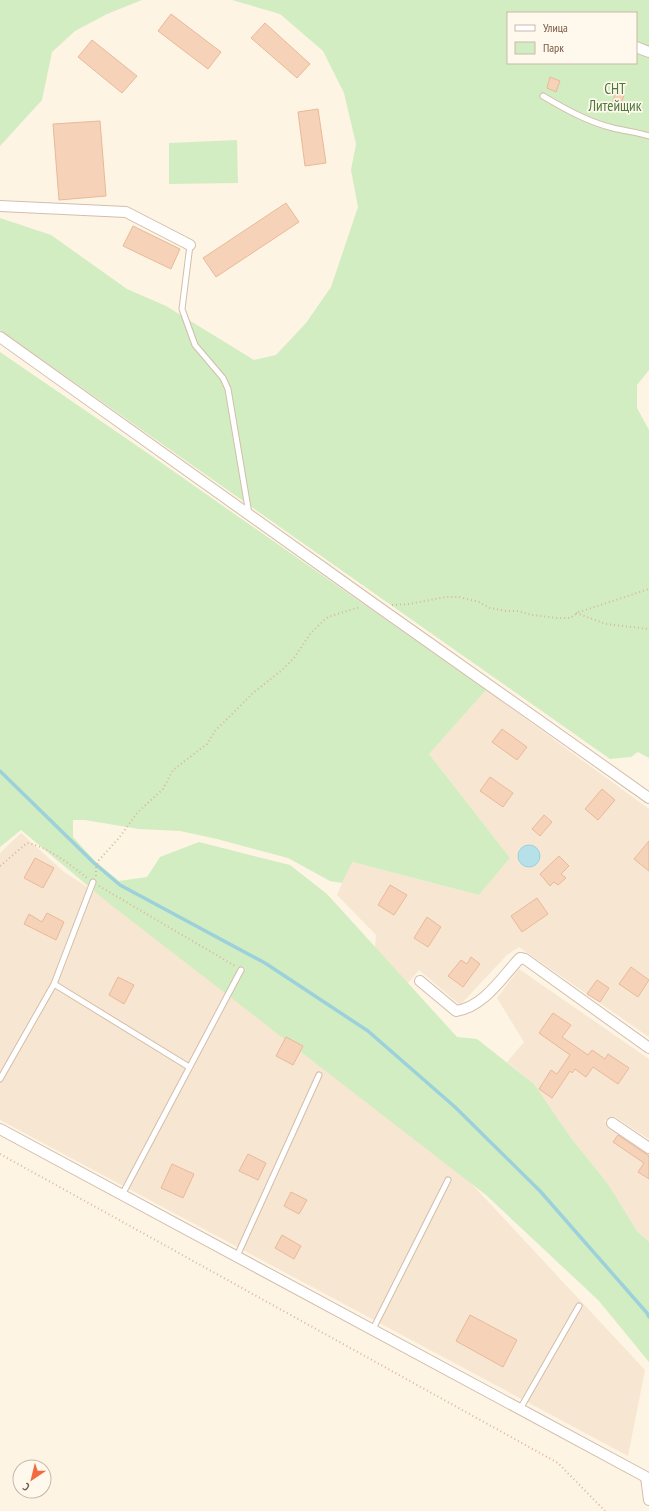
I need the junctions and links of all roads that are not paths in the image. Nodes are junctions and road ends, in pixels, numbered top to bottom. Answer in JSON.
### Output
{"nodes":[{"id":1,"x":637,"y":47,"type":"edge"},
{"id":2,"x":649,"y":52,"type":"edge"},
{"id":3,"x":543,"y":96,"type":"dead end"},
{"id":4,"x":649,"y":136,"type":"edge"},
{"id":5,"x":0,"y":206,"type":"edge"},
{"id":6,"x":190,"y":244,"type":"joint"},
{"id":7,"x":0,"y":337,"type":"edge"},
{"id":8,"x":249,"y":514,"type":"junction"},
{"id":9,"x":649,"y":798,"type":"edge"},
{"id":10,"x":93,"y":882,"type":"road end"},
{"id":11,"x":241,"y":970,"type":"road end"},
{"id":12,"x":420,"y":981,"type":"dead end"},
{"id":13,"x":54,"y":984,"type":"junction"},
{"id":14,"x":649,"y":1048,"type":"edge"},
{"id":15,"x":190,"y":1066,"type":"junction"},
{"id":16,"x":319,"y":1075,"type":"dead end"},
{"id":17,"x":0,"y":1079,"type":"edge"},
{"id":18,"x":612,"y":1123,"type":"dead end"},
{"id":19,"x":0,"y":1129,"type":"edge"},
{"id":20,"x":649,"y":1148,"type":"edge"},
{"id":21,"x":448,"y":1180,"type":"dead end"},
{"id":22,"x":122,"y":1195,"type":"junction"},
{"id":23,"x":237,"y":1256,"type":"junction"},
{"id":24,"x":579,"y":1306,"type":"dead end"},
{"id":25,"x":372,"y":1329,"type":"junction"},
{"id":26,"x":520,"y":1409,"type":"junction"},
{"id":27,"x":649,"y":1500,"type":"edge"}],
"edges":[{"from":1,"to":2,"type":"street"},
{"from":3,"to":4,"type":"lane"},
{"from":5,"to":6,"type":"street"},
{"from":6,"to":8,"type":"lane"},
{"from":7,"to":8,"type":"street"},
{"from":8,"to":9,"type":"street"},
{"from":10,"to":13,"type":"lane"},
{"from":11,"to":15,"type":"lane"},
{"from":12,"to":14,"type":"street"},
{"from":13,"to":15,"type":"lane"},
{"from":13,"to":17,"type":"lane"},
{"from":15,"to":22,"type":"lane"},
{"from":16,"to":23,"type":"lane"},
{"from":18,"to":20,"type":"street"},
{"from":19,"to":22,"type":"street"},
{"from":21,"to":25,"type":"lane"},
{"from":22,"to":23,"type":"street"},
{"from":23,"to":25,"type":"street"},
{"from":24,"to":26,"type":"lane"},
{"from":25,"to":26,"type":"street"},
{"from":26,"to":27,"type":"street"}]}
